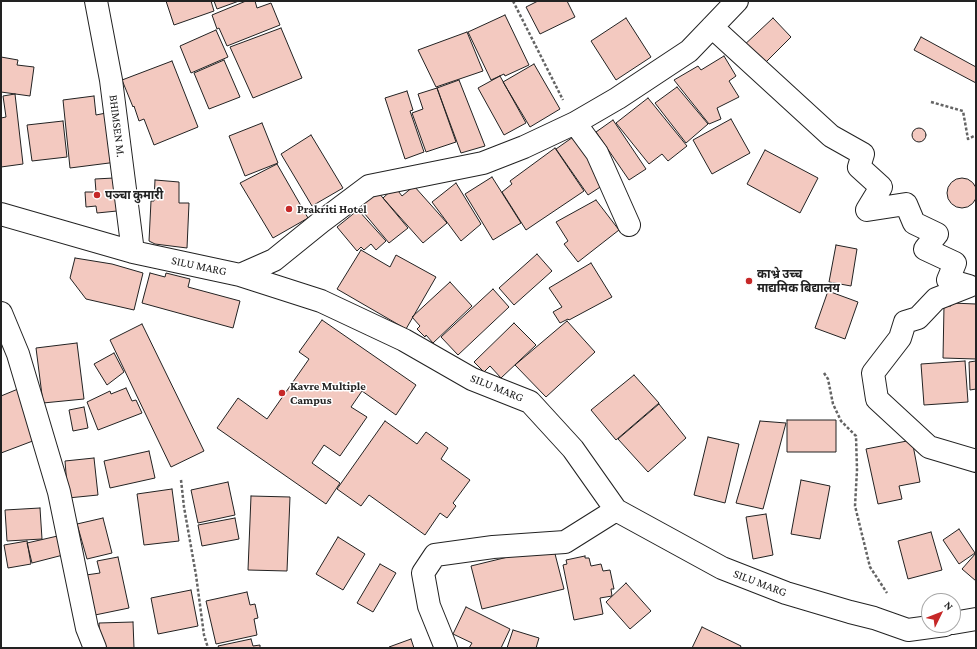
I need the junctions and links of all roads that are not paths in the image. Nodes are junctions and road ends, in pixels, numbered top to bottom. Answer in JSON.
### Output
{"nodes":[{"id":1,"x":96,"y":1,"type":"edge"},
{"id":2,"x":737,"y":1,"type":"edge"},
{"id":3,"x":712,"y":27,"type":"junction"},
{"id":4,"x":575,"y":123,"type":"junction"},
{"id":5,"x":1,"y":214,"type":"edge"},
{"id":6,"x":629,"y":225,"type":"dead end"},
{"id":7,"x":132,"y":252,"type":"junction"},
{"id":8,"x":240,"y":275,"type":"junction"},
{"id":9,"x":1,"y":312,"type":"edge"},
{"id":10,"x":976,"y":461,"type":"edge"},
{"id":11,"x":616,"y":510,"type":"junction"},
{"id":12,"x":976,"y":619,"type":"edge"},
{"id":13,"x":961,"y":622,"type":"edge"},
{"id":14,"x":921,"y":628,"type":"edge"},
{"id":15,"x":95,"y":648,"type":"edge"},
{"id":16,"x":446,"y":648,"type":"edge"}],
"edges":[{"from":1,"to":7,"type":"street","name":"BHIMSEN M."},
{"from":2,"to":3,"type":"street"},
{"from":3,"to":4,"type":"street"},
{"from":3,"to":10,"type":"street"},
{"from":4,"to":6,"type":"street"},
{"from":4,"to":8,"type":"street"},
{"from":5,"to":7,"type":"street","name":"SILU MARG"},
{"from":7,"to":8,"type":"street","name":"SILU MARG"},
{"from":8,"to":11,"type":"street","name":"SILU MARG"},
{"from":9,"to":15,"type":"street"},
{"from":11,"to":14,"type":"street","name":"SILU MARG"},
{"from":11,"to":16,"type":"street"},
{"from":12,"to":13,"type":"street"}]}
